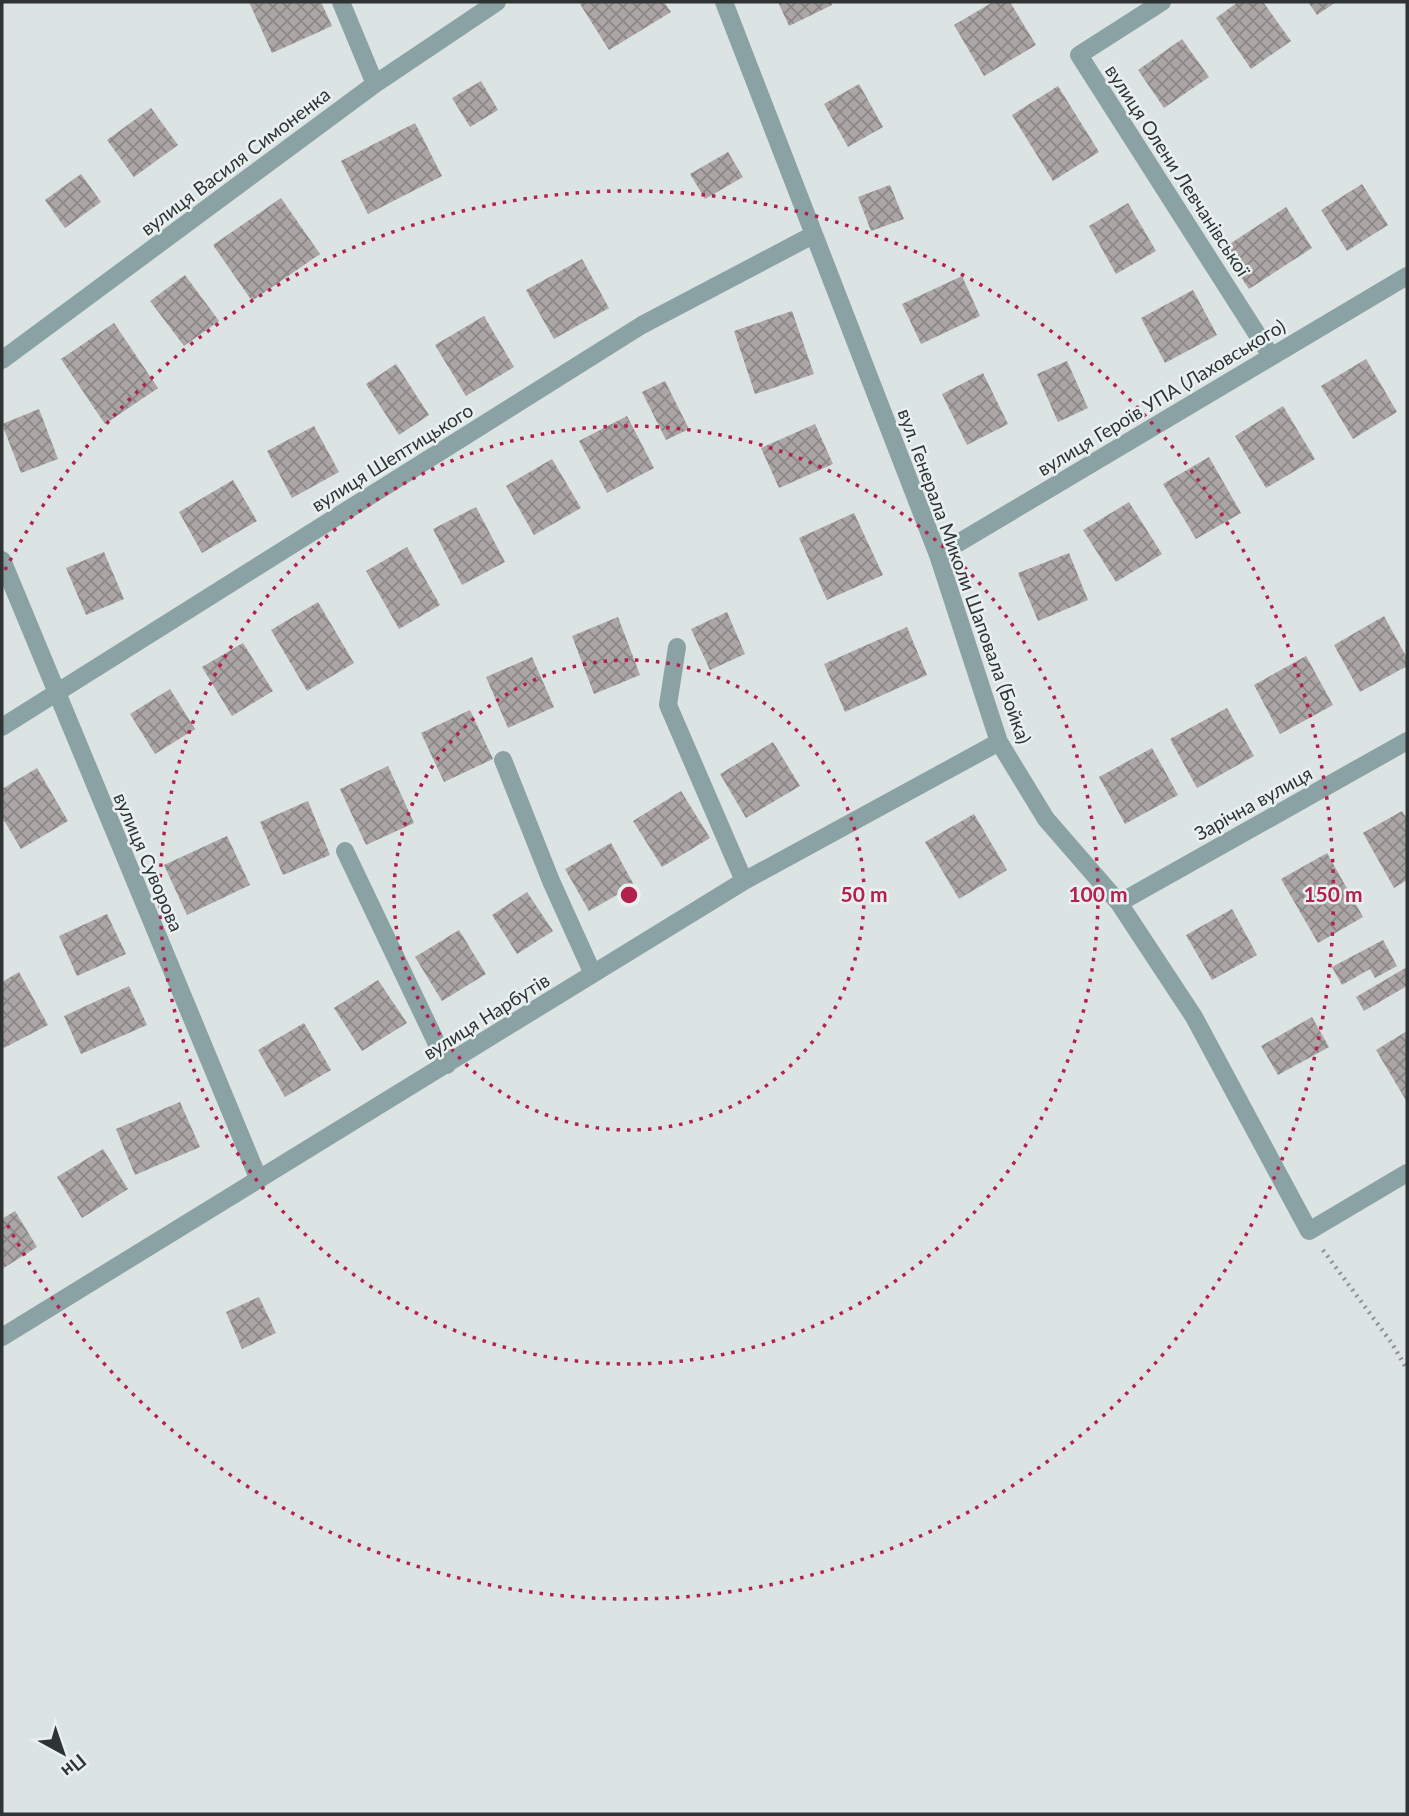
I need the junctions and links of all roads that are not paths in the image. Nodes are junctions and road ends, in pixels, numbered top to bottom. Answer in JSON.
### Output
{"nodes":[{"id":1,"x":341,"y":2,"type":"edge"},
{"id":2,"x":497,"y":2,"type":"edge"},
{"id":3,"x":724,"y":2,"type":"edge"},
{"id":4,"x":1163,"y":2,"type":"edge"},
{"id":5,"x":375,"y":83,"type":"junction"},
{"id":6,"x":813,"y":235,"type":"junction"},
{"id":7,"x":1407,"y":276,"type":"edge"},
{"id":8,"x":1271,"y":356,"type":"junction"},
{"id":9,"x":2,"y":360,"type":"edge"},
{"id":10,"x":938,"y":555,"type":"junction"},
{"id":11,"x":2,"y":560,"type":"edge"},
{"id":12,"x":677,"y":648,"type":"dead end"},
{"id":13,"x":56,"y":693,"type":"junction"},
{"id":14,"x":2,"y":727,"type":"edge"},
{"id":15,"x":1407,"y":741,"type":"edge"},
{"id":16,"x":999,"y":742,"type":"junction"},
{"id":17,"x":503,"y":760,"type":"dead end"},
{"id":18,"x":345,"y":850,"type":"dead end"},
{"id":19,"x":744,"y":881,"type":"junction"},
{"id":20,"x":1119,"y":903,"type":"junction"},
{"id":21,"x":593,"y":974,"type":"junction"},
{"id":22,"x":447,"y":1065,"type":"junction"},
{"id":23,"x":1407,"y":1172,"type":"edge"},
{"id":24,"x":259,"y":1180,"type":"junction"},
{"id":25,"x":2,"y":1337,"type":"edge"}],
"edges":[{"from":1,"to":5,"type":"street"},
{"from":2,"to":5,"type":"street","name":"вулиця Василя Симоненка"},
{"from":3,"to":6,"type":"street","name":"вул. Генерала Миколи Шаповала (Бойка)"},
{"from":4,"to":8,"type":"street","name":"вулиця Олени Левчанівської"},
{"from":5,"to":9,"type":"street","name":"вулиця Василя Симоненка"},
{"from":6,"to":10,"type":"street","name":"вул. Генерала Миколи Шаповала (Бойка)"},
{"from":6,"to":13,"type":"street","name":"вулиця Шептицького"},
{"from":7,"to":8,"type":"street","name":"вулиця Героїв УПА (Лаховського)"},
{"from":8,"to":10,"type":"street","name":"вулиця Героїв УПА (Лаховського)"},
{"from":10,"to":16,"type":"street","name":"вул. Генерала Миколи Шаповала (Бойка)"},
{"from":11,"to":13,"type":"street","name":"вулиця Суворова"},
{"from":12,"to":19,"type":"street"},
{"from":13,"to":14,"type":"street","name":"вулиця Шептицького"},
{"from":13,"to":24,"type":"street","name":"вулиця Суворова"},
{"from":15,"to":20,"type":"street","name":"Зарічна вулиця"},
{"from":16,"to":19,"type":"street","name":"вулиця Нарбутів"},
{"from":16,"to":20,"type":"street","name":"вул. Генерала Миколи Шаповала (Бойка)"},
{"from":17,"to":21,"type":"street"},
{"from":18,"to":22,"type":"street"},
{"from":19,"to":21,"type":"street","name":"вулиця Нарбутів"},
{"from":20,"to":23,"type":"street","name":"вул. Генерала Миколи Шаповала (Бойка)"},
{"from":21,"to":22,"type":"street","name":"вулиця Нарбутів"},
{"from":22,"to":24,"type":"street","name":"вулиця Нарбутів"},
{"from":24,"to":25,"type":"street","name":"вулиця Нарбутів"}]}
